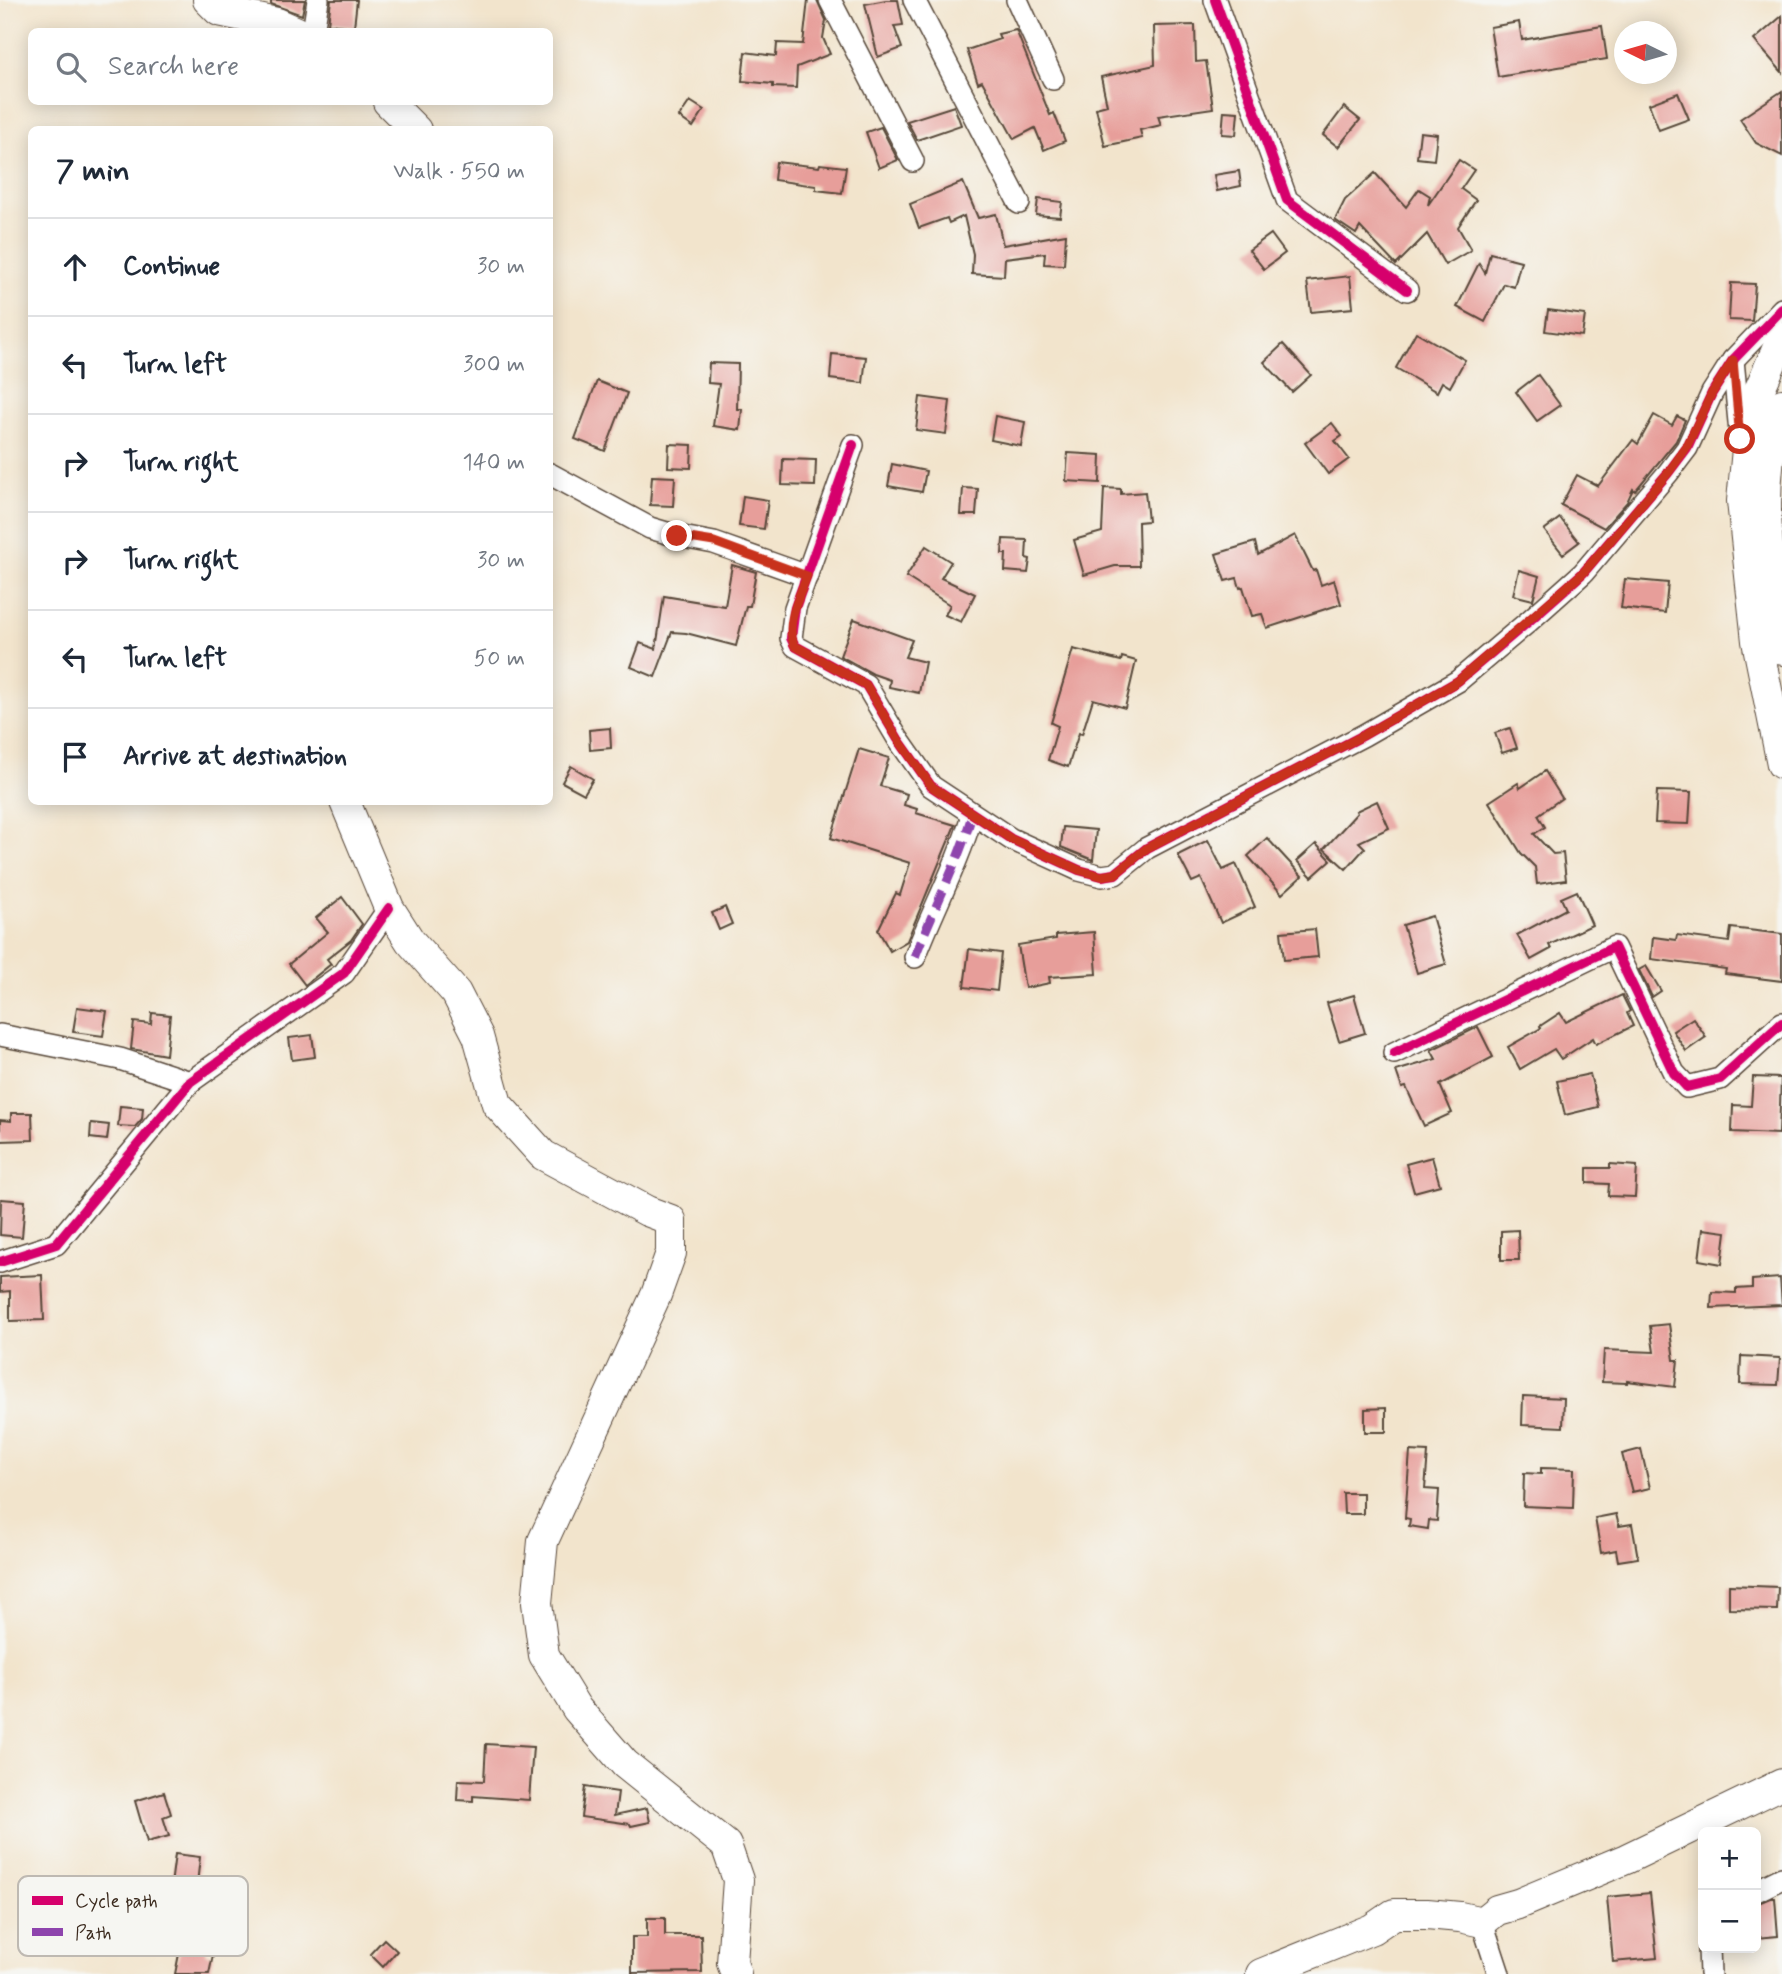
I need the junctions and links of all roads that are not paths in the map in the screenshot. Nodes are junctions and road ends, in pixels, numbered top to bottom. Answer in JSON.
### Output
{"nodes":[{"id":1,"x":208,"y":0,"type":"edge"},
{"id":2,"x":318,"y":0,"type":"edge"},
{"id":3,"x":830,"y":0,"type":"edge"},
{"id":4,"x":914,"y":0,"type":"edge"},
{"id":5,"x":1017,"y":0,"type":"edge"},
{"id":6,"x":1216,"y":0,"type":"edge"},
{"id":7,"x":288,"y":28,"type":"edge"},
{"id":8,"x":314,"y":28,"type":"edge"},
{"id":9,"x":1053,"y":79,"type":"dead end"},
{"id":10,"x":391,"y":105,"type":"edge"},
{"id":11,"x":412,"y":126,"type":"edge"},
{"id":12,"x":913,"y":161,"type":"dead end"},
{"id":13,"x":1019,"y":203,"type":"dead end"},
{"id":14,"x":1407,"y":290,"type":"dead end"},
{"id":15,"x":1782,"y":309,"type":"edge"},
{"id":16,"x":1782,"y":338,"type":"edge"},
{"id":17,"x":1733,"y":360,"type":"junction"},
{"id":18,"x":1782,"y":404,"type":"edge"},
{"id":19,"x":853,"y":445,"type":"dead end"},
{"id":20,"x":1747,"y":450,"type":"junction"},
{"id":21,"x":553,"y":476,"type":"edge"},
{"id":22,"x":1774,"y":520,"type":"edge"},
{"id":23,"x":807,"y":576,"type":"junction"},
{"id":24,"x":1782,"y":650,"type":"edge"},
{"id":25,"x":1782,"y":764,"type":"edge"},
{"id":26,"x":346,"y":805,"type":"edge"},
{"id":27,"x":972,"y":814,"type":"junction"},
{"id":28,"x":389,"y":908,"type":"junction"},
{"id":29,"x":915,"y":957,"type":"dead end"},
{"id":30,"x":1782,"y":1023,"type":"edge"},
{"id":31,"x":0,"y":1035,"type":"edge"},
{"id":32,"x":1394,"y":1053,"type":"dead end"},
{"id":33,"x":190,"y":1082,"type":"junction"},
{"id":34,"x":0,"y":1262,"type":"edge"},
{"id":35,"x":1782,"y":1784,"type":"edge"},
{"id":36,"x":1782,"y":1878,"type":"edge"},
{"id":37,"x":1758,"y":1890,"type":"edge"},
{"id":38,"x":1482,"y":1922,"type":"junction"},
{"id":39,"x":1709,"y":1953,"type":"edge"},
{"id":40,"x":736,"y":1974,"type":"edge"},
{"id":41,"x":1261,"y":1974,"type":"edge"},
{"id":42,"x":1499,"y":1974,"type":"edge"},
{"id":43,"x":1710,"y":1974,"type":"edge"}],
"edges":[{"from":1,"to":7,"type":"main road"},
{"from":2,"to":8,"type":"street"},
{"from":3,"to":12,"type":"street"},
{"from":4,"to":13,"type":"street"},
{"from":5,"to":9,"type":"street"},
{"from":6,"to":14,"type":"street"},
{"from":10,"to":11,"type":"main road"},
{"from":15,"to":17,"type":"street"},
{"from":16,"to":20,"type":"main road"},
{"from":17,"to":20,"type":"street"},
{"from":17,"to":27,"type":"street"},
{"from":18,"to":22,"type":"main road"},
{"from":19,"to":23,"type":"street"},
{"from":20,"to":25,"type":"main road"},
{"from":21,"to":23,"type":"street"},
{"from":22,"to":24,"type":"main road"},
{"from":23,"to":27,"type":"street"},
{"from":26,"to":28,"type":"main road"},
{"from":27,"to":29,"type":"street"},
{"from":28,"to":33,"type":"street"},
{"from":28,"to":40,"type":"main road"},
{"from":30,"to":32,"type":"street"},
{"from":31,"to":33,"type":"street"},
{"from":33,"to":34,"type":"street"},
{"from":35,"to":38,"type":"main road"},
{"from":36,"to":37,"type":"street"},
{"from":38,"to":41,"type":"main road"},
{"from":38,"to":42,"type":"street"},
{"from":39,"to":43,"type":"street"}]}
